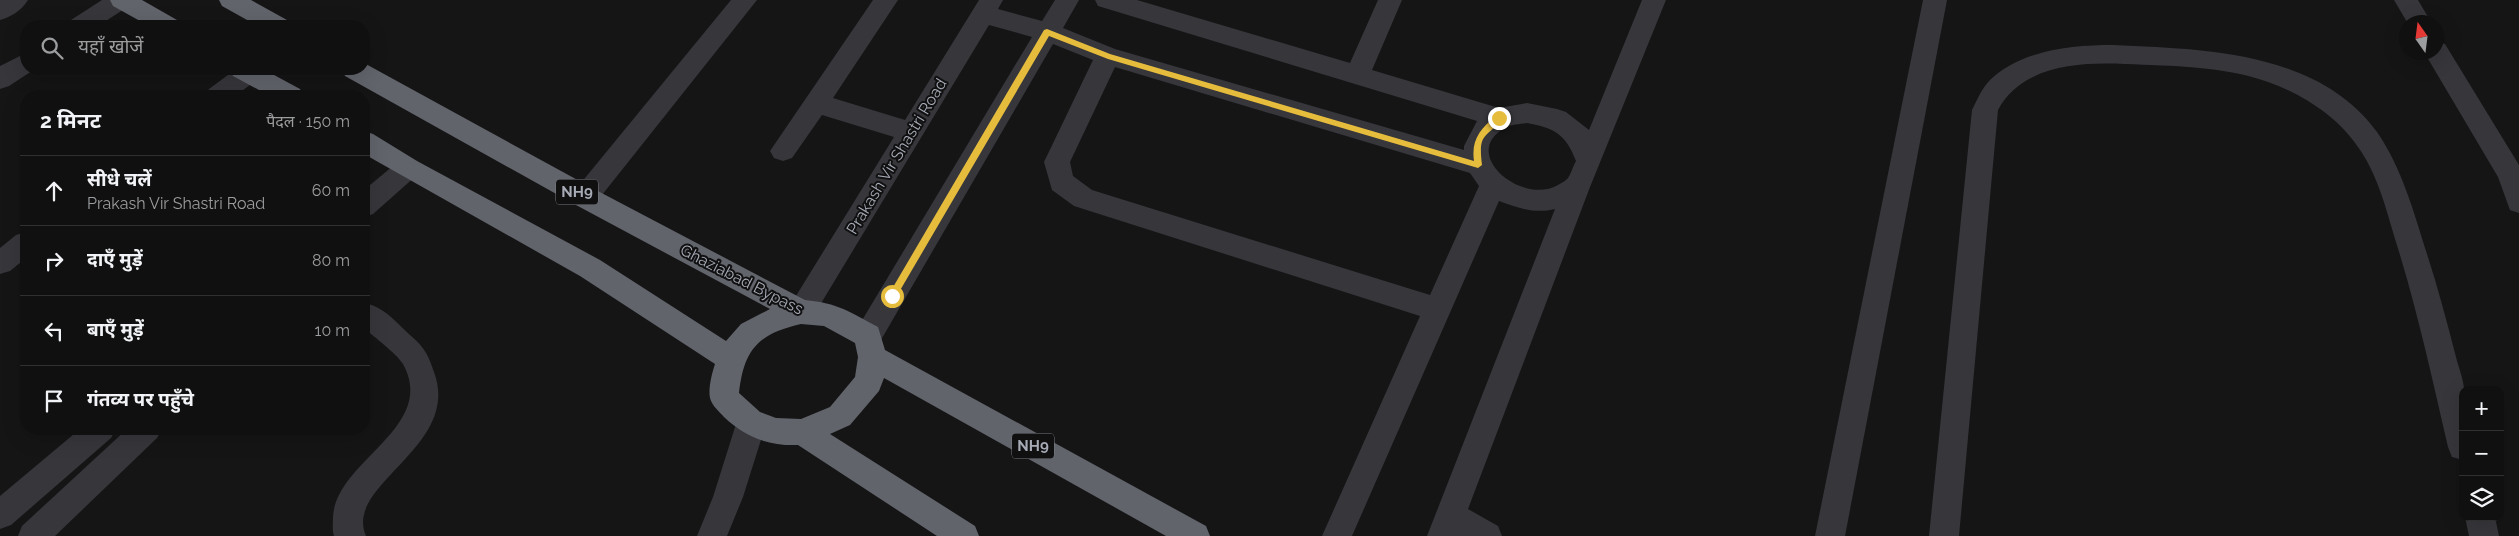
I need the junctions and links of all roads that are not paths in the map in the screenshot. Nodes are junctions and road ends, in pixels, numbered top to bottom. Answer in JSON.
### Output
{"nodes":[{"id":1,"x":16,"y":0,"type":"edge"},
{"id":2,"x":121,"y":0,"type":"edge"},
{"id":3,"x":231,"y":0,"type":"edge"},
{"id":4,"x":745,"y":0,"type":"edge"},
{"id":5,"x":886,"y":0,"type":"edge"},
{"id":6,"x":1067,"y":0,"type":"edge"},
{"id":7,"x":1107,"y":0,"type":"edge"},
{"id":8,"x":1390,"y":0,"type":"edge"},
{"id":9,"x":1654,"y":0,"type":"edge"},
{"id":10,"x":1934,"y":0,"type":"edge"},
{"id":11,"x":2406,"y":0,"type":"edge"},
{"id":12,"x":1148,"y":6,"type":"edge"},
{"id":13,"x":987,"y":7,"type":"edge"},
{"id":14,"x":0,"y":11,"type":"edge"},
{"id":15,"x":2415,"y":15,"type":"edge"},
{"id":16,"x":89,"y":20,"type":"edge"},
{"id":17,"x":157,"y":20,"type":"edge"},
{"id":18,"x":267,"y":20,"type":"edge"},
{"id":19,"x":1047,"y":32,"type":"junction"},
{"id":20,"x":1108,"y":56,"type":"junction"},
{"id":21,"x":2441,"y":60,"type":"edge"},
{"id":22,"x":20,"y":66,"type":"edge"},
{"id":23,"x":242,"y":75,"type":"edge"},
{"id":24,"x":253,"y":75,"type":"edge"},
{"id":25,"x":365,"y":75,"type":"edge"},
{"id":26,"x":1357,"y":76,"type":"junction"},
{"id":27,"x":0,"y":79,"type":"edge"},
{"id":28,"x":225,"y":90,"type":"edge"},
{"id":29,"x":280,"y":90,"type":"edge"},
{"id":30,"x":816,"y":103,"type":"junction"},
{"id":31,"x":1499,"y":118,"type":"junction"},
{"id":32,"x":911,"y":132,"type":"junction"},
{"id":33,"x":370,"y":144,"type":"edge"},
{"id":34,"x":783,"y":151,"type":"dead end"},
{"id":35,"x":1589,"y":161,"type":"junction"},
{"id":36,"x":408,"y":168,"type":"junction"},
{"id":37,"x":1486,"y":175,"type":"junction"},
{"id":38,"x":1577,"y":187,"type":"junction"},
{"id":39,"x":585,"y":197,"type":"junction"},
{"id":40,"x":370,"y":201,"type":"edge"},
{"id":41,"x":2519,"y":202,"type":"edge"},
{"id":42,"x":20,"y":248,"type":"edge"},
{"id":43,"x":0,"y":263,"type":"edge"},
{"id":44,"x":1438,"y":310,"type":"junction"},
{"id":45,"x":801,"y":312,"type":"junction"},
{"id":46,"x":370,"y":316,"type":"edge"},
{"id":47,"x":870,"y":347,"type":"junction"},
{"id":48,"x":731,"y":359,"type":"junction"},
{"id":49,"x":751,"y":424,"type":"junction"},
{"id":50,"x":2459,"y":431,"type":"edge"},
{"id":51,"x":802,"y":432,"type":"junction"},
{"id":52,"x":94,"y":435,"type":"edge"},
{"id":53,"x":141,"y":435,"type":"edge"},
{"id":54,"x":0,"y":515,"type":"edge"},
{"id":55,"x":2481,"y":521,"type":"edge"},
{"id":56,"x":1446,"y":526,"type":"edge"},
{"id":57,"x":33,"y":536,"type":"edge"},
{"id":58,"x":351,"y":536,"type":"edge"},
{"id":59,"x":712,"y":536,"type":"edge"},
{"id":60,"x":964,"y":536,"type":"edge"},
{"id":61,"x":1195,"y":536,"type":"edge"},
{"id":62,"x":1337,"y":536,"type":"edge"},
{"id":63,"x":1487,"y":536,"type":"edge"},
{"id":64,"x":1830,"y":536,"type":"edge"},
{"id":65,"x":1944,"y":536,"type":"edge"},
{"id":66,"x":2484,"y":536,"type":"edge"}],
"edges":[{"from":1,"to":14,"type":"street"},
{"from":2,"to":16,"type":"street"},
{"from":2,"to":17,"type":"highway"},
{"from":3,"to":18,"type":"highway"},
{"from":4,"to":39,"type":"street"},
{"from":5,"to":30,"type":"street"},
{"from":6,"to":19,"type":"street"},
{"from":7,"to":12,"type":"street"},
{"from":8,"to":26,"type":"street"},
{"from":9,"to":35,"type":"street"},
{"from":10,"to":64,"type":"street"},
{"from":11,"to":15,"type":"street"},
{"from":12,"to":26,"type":"street"},
{"from":13,"to":19,"type":"street"},
{"from":13,"to":32,"type":"street","name":"Prakash Vir Shastri Road"},
{"from":19,"to":20,"type":"street"},
{"from":19,"to":47,"type":"street"},
{"from":20,"to":37,"type":"street"},
{"from":20,"to":44,"type":"street"},
{"from":21,"to":41,"type":"street"},
{"from":22,"to":27,"type":"street"},
{"from":23,"to":28,"type":"street"},
{"from":24,"to":29,"type":"highway"},
{"from":25,"to":39,"type":"highway","name":"Ghaziabad Bypass","number":"NH9"},
{"from":26,"to":31,"type":"street"},
{"from":30,"to":32,"type":"street"},
{"from":30,"to":34,"type":"street"},
{"from":31,"to":35,"type":"street"},
{"from":31,"to":37,"type":"street"},
{"from":32,"to":45,"type":"street","name":"Prakash Vir Shastri Road"},
{"from":33,"to":36,"type":"highway"},
{"from":35,"to":38,"type":"street"},
{"from":36,"to":40,"type":"street"},
{"from":36,"to":48,"type":"highway"},
{"from":37,"to":38,"type":"street"},
{"from":37,"to":44,"type":"street"},
{"from":38,"to":56,"type":"street"},
{"from":39,"to":45,"type":"highway","name":"Ghaziabad Bypass","number":"NH9"},
{"from":42,"to":43,"type":"street"},
{"from":44,"to":62,"type":"street"},
{"from":45,"to":47,"type":"highway","name":"Ghaziabad Bypass","number":"NH9"},
{"from":45,"to":48,"type":"highway"},
{"from":46,"to":58,"type":"street"},
{"from":47,"to":51,"type":"highway"},
{"from":47,"to":61,"type":"highway","name":"Ghaziabad Bypass","number":"NH9"},
{"from":48,"to":49,"type":"highway"},
{"from":49,"to":51,"type":"highway"},
{"from":49,"to":59,"type":"street"},
{"from":50,"to":65,"type":"street"},
{"from":51,"to":60,"type":"highway"},
{"from":52,"to":54,"type":"street"},
{"from":53,"to":57,"type":"street"},
{"from":55,"to":66,"type":"street"},
{"from":56,"to":63,"type":"street"}]}
